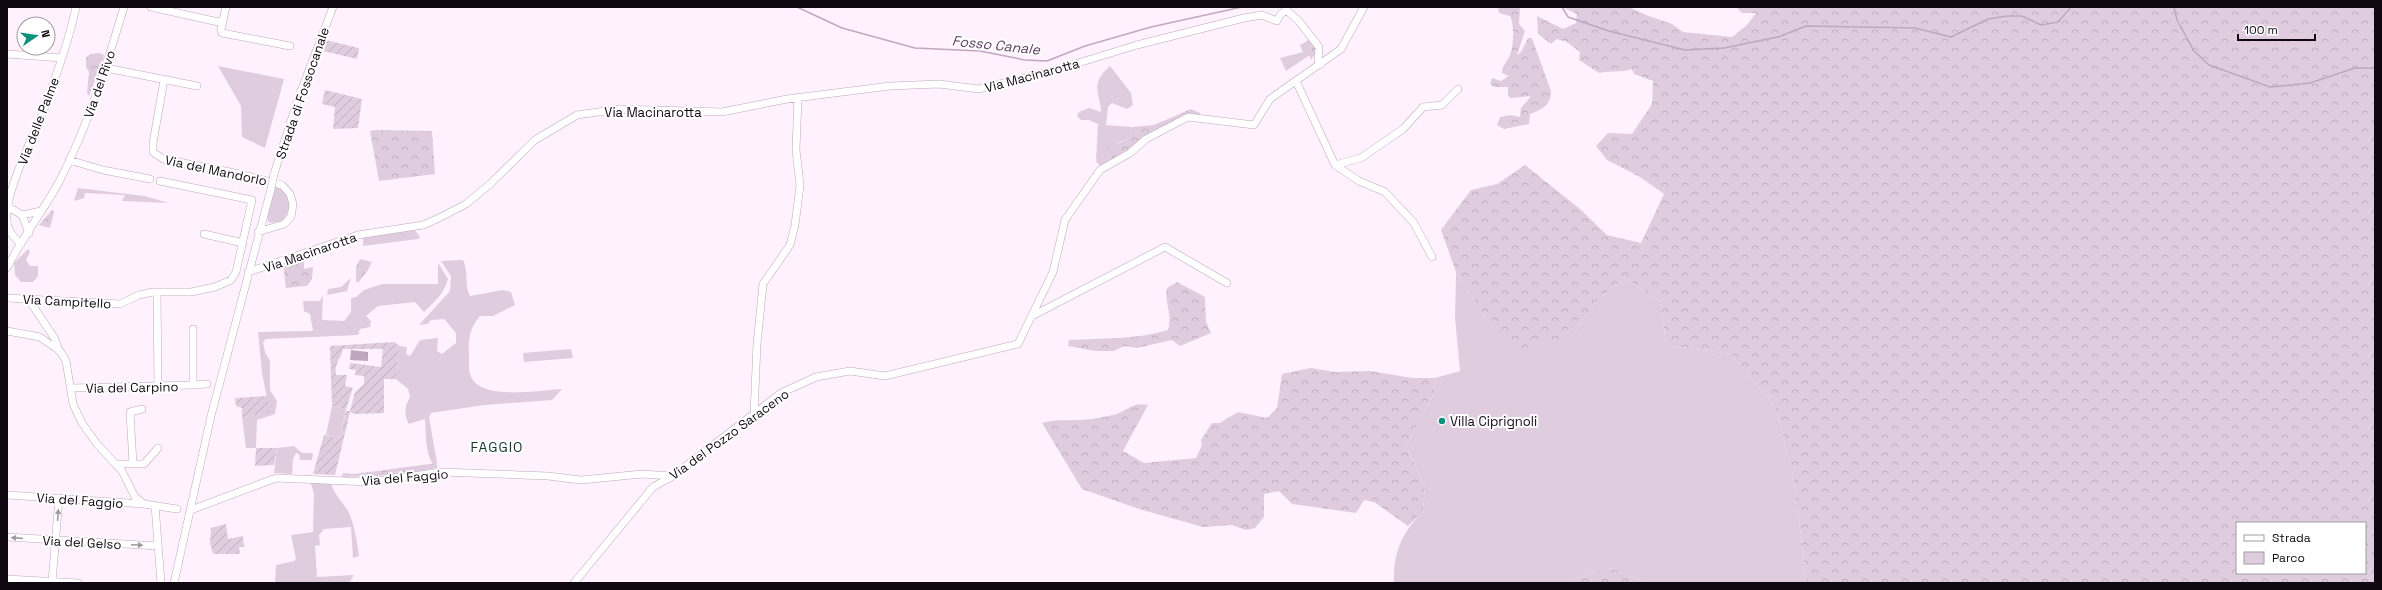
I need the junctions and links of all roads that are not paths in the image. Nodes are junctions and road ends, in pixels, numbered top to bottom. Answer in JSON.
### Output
{"nodes":[{"id":1,"x":76,"y":7,"type":"edge"},
{"id":2,"x":124,"y":7,"type":"edge"},
{"id":3,"x":151,"y":7,"type":"edge"},
{"id":4,"x":226,"y":7,"type":"edge"},
{"id":5,"x":333,"y":7,"type":"edge"},
{"id":6,"x":1364,"y":7,"type":"edge"},
{"id":7,"x":223,"y":23,"type":"junction"},
{"id":8,"x":290,"y":46,"type":"dead end"},
{"id":9,"x":7,"y":54,"type":"edge"},
{"id":10,"x":62,"y":58,"type":"junction"},
{"id":11,"x":1321,"y":64,"type":"junction"},
{"id":12,"x":106,"y":68,"type":"junction"},
{"id":13,"x":164,"y":80,"type":"junction"},
{"id":14,"x":1296,"y":81,"type":"junction"},
{"id":15,"x":197,"y":86,"type":"dead end"},
{"id":16,"x":1458,"y":89,"type":"dead end"},
{"id":17,"x":798,"y":97,"type":"junction"},
{"id":18,"x":69,"y":160,"type":"junction"},
{"id":19,"x":1335,"y":165,"type":"junction"},
{"id":20,"x":150,"y":179,"type":"dead end"},
{"id":21,"x":160,"y":181,"type":"dead end"},
{"id":22,"x":8,"y":207,"type":"edge"},
{"id":23,"x":41,"y":212,"type":"junction"},
{"id":24,"x":22,"y":215,"type":"junction"},
{"id":25,"x":258,"y":232,"type":"junction"},
{"id":26,"x":29,"y":233,"type":"junction"},
{"id":27,"x":204,"y":234,"type":"dead end"},
{"id":28,"x":243,"y":243,"type":"junction"},
{"id":29,"x":21,"y":244,"type":"junction"},
{"id":30,"x":1432,"y":257,"type":"dead end"},
{"id":31,"x":7,"y":268,"type":"edge"},
{"id":32,"x":248,"y":272,"type":"junction"},
{"id":33,"x":1227,"y":283,"type":"dead end"},
{"id":34,"x":157,"y":292,"type":"junction"},
{"id":35,"x":7,"y":298,"type":"edge"},
{"id":36,"x":29,"y":300,"type":"junction"},
{"id":37,"x":1032,"y":316,"type":"junction"},
{"id":38,"x":192,"y":329,"type":"dead end"},
{"id":39,"x":7,"y":331,"type":"edge"},
{"id":40,"x":60,"y":351,"type":"junction"},
{"id":41,"x":207,"y":384,"type":"dead end"},
{"id":42,"x":193,"y":385,"type":"junction"},
{"id":43,"x":158,"y":386,"type":"junction"},
{"id":44,"x":71,"y":388,"type":"junction"},
{"id":45,"x":142,"y":409,"type":"dead end"},
{"id":46,"x":754,"y":414,"type":"junction"},
{"id":47,"x":158,"y":448,"type":"dead end"},
{"id":48,"x":116,"y":464,"type":"junction"},
{"id":49,"x":133,"y":464,"type":"junction"},
{"id":50,"x":673,"y":476,"type":"junction"},
{"id":51,"x":7,"y":495,"type":"edge"},
{"id":52,"x":59,"y":498,"type":"junction"},
{"id":53,"x":144,"y":504,"type":"junction"},
{"id":54,"x":155,"y":505,"type":"junction"},
{"id":55,"x":177,"y":509,"type":"dead end"},
{"id":56,"x":191,"y":510,"type":"junction"},
{"id":57,"x":7,"y":537,"type":"edge"},
{"id":58,"x":56,"y":542,"type":"junction"},
{"id":59,"x":158,"y":546,"type":"junction"},
{"id":60,"x":7,"y":579,"type":"edge"},
{"id":61,"x":52,"y":582,"type":"edge"},
{"id":62,"x":78,"y":583,"type":"edge"},
{"id":63,"x":161,"y":583,"type":"edge"},
{"id":64,"x":174,"y":583,"type":"edge"},
{"id":65,"x":574,"y":583,"type":"edge"}],
"edges":[{"from":1,"to":10,"type":"street","name":"Via delle Palme"},
{"from":2,"to":12,"type":"street","name":"Via del Rivo"},
{"from":3,"to":7,"type":"street"},
{"from":4,"to":7,"type":"street"},
{"from":5,"to":25,"type":"street","name":"Strada di Fossocanale","bridge":true},
{"from":6,"to":11,"type":"street","name":"Via del Pozzo Saraceno"},
{"from":7,"to":8,"type":"street"},
{"from":9,"to":10,"type":"street","name":"Via delle Palme"},
{"from":10,"to":22,"type":"street","name":"Via delle Palme"},
{"from":11,"to":14,"type":"street","name":"Via del Pozzo Saraceno"},
{"from":11,"to":17,"type":"street","name":"Via Macinarotta"},
{"from":12,"to":13,"type":"street"},
{"from":12,"to":18,"type":"street","name":"Via del Rivo"},
{"from":13,"to":15,"type":"street"},
{"from":13,"to":25,"type":"street","name":"Via del Mandorlo"},
{"from":14,"to":19,"type":"street"},
{"from":14,"to":37,"type":"street","name":"Via del Pozzo Saraceno"},
{"from":16,"to":19,"type":"street"},
{"from":17,"to":32,"type":"street","name":"Via Macinarotta"},
{"from":17,"to":46,"type":"street"},
{"from":18,"to":20,"type":"street"},
{"from":18,"to":23,"type":"street","name":"Via del Rivo"},
{"from":19,"to":30,"type":"street"},
{"from":21,"to":28,"type":"street","name":"Via Campitello"},
{"from":22,"to":24,"type":"street"},
{"from":22,"to":29,"type":"street","name":"Via delle Palme"},
{"from":23,"to":24,"type":"street"},
{"from":23,"to":26,"type":"street","name":"Via del Rivo"},
{"from":24,"to":26,"type":"street"},
{"from":25,"to":32,"type":"street","name":"Strada di Fossocanale"},
{"from":26,"to":29,"type":"street","name":"Via del Rivo"},
{"from":27,"to":28,"type":"street"},
{"from":28,"to":34,"type":"street","name":"Via Campitello"},
{"from":29,"to":31,"type":"street","name":"Via del Rivo"},
{"from":32,"to":56,"type":"street","name":"Via Macinarotta"},
{"from":33,"to":37,"type":"street"},
{"from":34,"to":36,"type":"street","name":"Via Campitello"},
{"from":34,"to":43,"type":"street"},
{"from":35,"to":36,"type":"street","name":"Via Campitello"},
{"from":36,"to":40,"type":"street"},
{"from":37,"to":46,"type":"street","name":"Via del Pozzo Saraceno"},
{"from":38,"to":42,"type":"street","name":"Via del Carpino"},
{"from":39,"to":40,"type":"street"},
{"from":40,"to":44,"type":"street"},
{"from":41,"to":42,"type":"street","name":"Via del Carpino"},
{"from":42,"to":43,"type":"street","name":"Via del Carpino"},
{"from":43,"to":44,"type":"street","name":"Via del Carpino"},
{"from":44,"to":48,"type":"street"},
{"from":45,"to":49,"type":"street"},
{"from":46,"to":50,"type":"street","name":"Via del Pozzo Saraceno"},
{"from":47,"to":49,"type":"street"},
{"from":48,"to":49,"type":"street"},
{"from":48,"to":53,"type":"street"},
{"from":50,"to":56,"type":"street","name":"Via del Faggio"},
{"from":50,"to":65,"type":"street","name":"Via del Pozzo Saraceno"},
{"from":51,"to":52,"type":"street","name":"Via del Faggio"},
{"from":52,"to":53,"type":"street","name":"Via del Faggio"},
{"from":58,"to":52,"type":"street","one_way":true},
{"from":53,"to":54,"type":"street","name":"Via del Faggio"},
{"from":54,"to":55,"type":"street","name":"Via del Faggio"},
{"from":54,"to":59,"type":"street"},
{"from":56,"to":64,"type":"street","name":"Via Macinarotta"},
{"from":58,"to":57,"type":"street","name":"Via del Gelso","one_way":true},
{"from":58,"to":59,"type":"street","name":"Via del Gelso","one_way":true},
{"from":58,"to":61,"type":"street"},
{"from":59,"to":63,"type":"street"},
{"from":60,"to":61,"type":"street"},
{"from":61,"to":62,"type":"street"}]}
